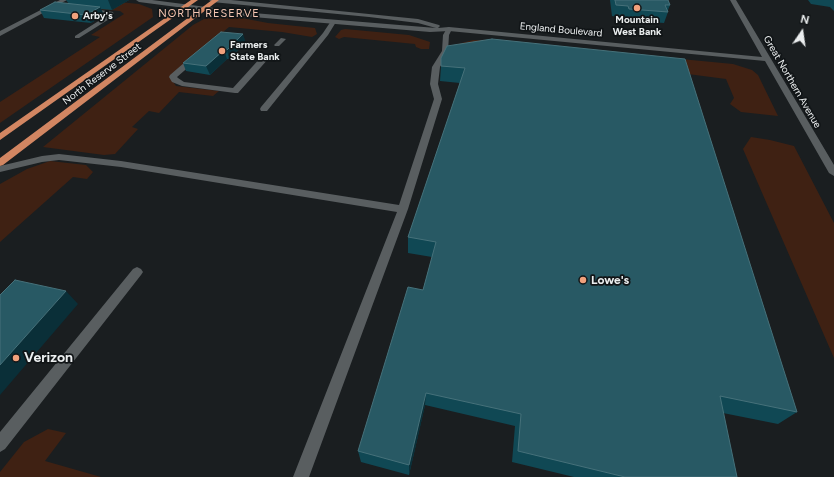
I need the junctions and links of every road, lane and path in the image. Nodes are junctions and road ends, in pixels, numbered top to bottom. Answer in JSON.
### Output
{"nodes":[{"id":1,"x":64,"y":0,"type":"edge"},
{"id":2,"x":139,"y":0,"type":"edge"},
{"id":3,"x":196,"y":0,"type":"edge"},
{"id":4,"x":212,"y":0,"type":"edge"},
{"id":5,"x":216,"y":0,"type":"edge"},
{"id":6,"x":733,"y":0,"type":"edge"},
{"id":7,"x":53,"y":6,"type":"junction"},
{"id":8,"x":186,"y":6,"type":"junction"},
{"id":9,"x":68,"y":8,"type":"edge"},
{"id":10,"x":83,"y":9,"type":"edge"},
{"id":11,"x":204,"y":10,"type":"junction"},
{"id":12,"x":333,"y":22,"type":"junction"},
{"id":13,"x":449,"y":30,"type":"junction"},
{"id":14,"x":0,"y":34,"type":"edge"},
{"id":15,"x":77,"y":37,"type":"dead end"},
{"id":16,"x":283,"y":38,"type":"dead end"},
{"id":17,"x":277,"y":45,"type":"dead end"},
{"id":18,"x":201,"y":53,"type":"edge"},
{"id":19,"x":265,"y":58,"type":"dead end"},
{"id":20,"x":766,"y":59,"type":"junction"},
{"id":21,"x":264,"y":109,"type":"dead end"},
{"id":22,"x":0,"y":137,"type":"edge"},
{"id":23,"x":0,"y":163,"type":"edge"},
{"id":24,"x":0,"y":169,"type":"edge"},
{"id":25,"x":834,"y":173,"type":"edge"},
{"id":26,"x":403,"y":209,"type":"junction"},
{"id":27,"x":137,"y":272,"type":"dead end"},
{"id":28,"x":0,"y":444,"type":"edge"},
{"id":29,"x":301,"y":477,"type":"edge"}],
"edges":[{"from":1,"to":7,"type":"street"},
{"from":2,"to":8,"type":"street","name":"England Boulevard"},
{"from":3,"to":8,"type":"highway","name":"North Reserve Street"},
{"from":4,"to":5,"type":"street","name":"England Boulevard"},
{"from":5,"to":11,"type":"highway","name":"North Reserve Street"},
{"from":5,"to":13,"type":"street","name":"England Boulevard"},
{"from":6,"to":20,"type":"street","name":"Great Northern Avenue"},
{"from":7,"to":9,"type":"street"},
{"from":7,"to":14,"type":"street"},
{"from":8,"to":11,"type":"street","name":"England Boulevard"},
{"from":8,"to":22,"type":"highway","name":"North Reserve Street"},
{"from":10,"to":15,"type":"street"},
{"from":11,"to":12,"type":"street","name":"England Boulevard"},
{"from":11,"to":23,"type":"highway","name":"North Reserve Street"},
{"from":12,"to":13,"type":"street","name":"England Boulevard"},
{"from":12,"to":21,"type":"street"},
{"from":13,"to":20,"type":"street","name":"England Boulevard"},
{"from":13,"to":26,"type":"street"},
{"from":16,"to":17,"type":"street"},
{"from":18,"to":19,"type":"street"},
{"from":20,"to":25,"type":"street","name":"Great Northern Avenue"},
{"from":24,"to":26,"type":"street"},
{"from":26,"to":29,"type":"street"},
{"from":27,"to":28,"type":"street"}]}
